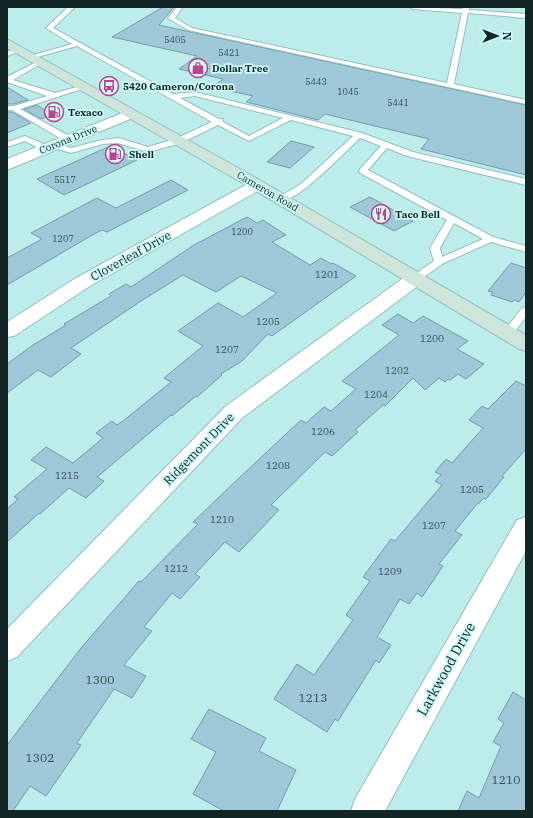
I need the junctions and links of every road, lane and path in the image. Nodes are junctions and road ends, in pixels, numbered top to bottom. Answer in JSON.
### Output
{"nodes":[{"id":1,"x":72,"y":7,"type":"edge"},
{"id":2,"x":180,"y":7,"type":"edge"},
{"id":3,"x":413,"y":7,"type":"edge"},
{"id":4,"x":416,"y":7,"type":"edge"},
{"id":5,"x":430,"y":8,"type":"edge"},
{"id":6,"x":466,"y":9,"type":"edge"},
{"id":7,"x":526,"y":16,"type":"edge"},
{"id":8,"x":78,"y":44,"type":"junction"},
{"id":9,"x":21,"y":53,"type":"edge"},
{"id":10,"x":7,"y":80,"type":"edge"},
{"id":11,"x":450,"y":85,"type":"junction"},
{"id":12,"x":84,"y":87,"type":"junction"},
{"id":13,"x":55,"y":96,"type":"junction"},
{"id":14,"x":174,"y":96,"type":"junction"},
{"id":15,"x":526,"y":102,"type":"edge"},
{"id":16,"x":11,"y":108,"type":"edge"},
{"id":17,"x":130,"y":114,"type":"junction"},
{"id":18,"x":290,"y":118,"type":"junction"},
{"id":19,"x":220,"y":121,"type":"junction"},
{"id":20,"x":359,"y":135,"type":"junction"},
{"id":21,"x":68,"y":139,"type":"junction"},
{"id":22,"x":178,"y":141,"type":"junction"},
{"id":23,"x":386,"y":145,"type":"junction"},
{"id":24,"x":7,"y":146,"type":"edge"},
{"id":25,"x":49,"y":147,"type":"junction"},
{"id":26,"x":7,"y":165,"type":"edge"},
{"id":27,"x":526,"y":182,"type":"edge"},
{"id":28,"x":257,"y":185,"type":"junction"},
{"id":29,"x":282,"y":199,"type":"junction"},
{"id":30,"x":452,"y":219,"type":"junction"},
{"id":31,"x":490,"y":239,"type":"junction"},
{"id":32,"x":526,"y":249,"type":"edge"},
{"id":33,"x":439,"y":262,"type":"junction"},
{"id":34,"x":416,"y":278,"type":"junction"},
{"id":35,"x":526,"y":310,"type":"edge"},
{"id":36,"x":7,"y":331,"type":"edge"},
{"id":37,"x":508,"y":333,"type":"junction"},
{"id":38,"x":526,"y":344,"type":"edge"},
{"id":39,"x":526,"y":527,"type":"edge"},
{"id":40,"x":7,"y":648,"type":"edge"},
{"id":41,"x":367,"y":811,"type":"edge"}],
"edges":[{"from":1,"to":8,"type":"lane"},
{"from":2,"to":11,"type":"lane"},
{"from":3,"to":4,"type":"lane"},
{"from":4,"to":5,"type":"lane"},
{"from":5,"to":6,"type":"lane"},
{"from":6,"to":7,"type":"lane"},
{"from":6,"to":11,"type":"lane"},
{"from":8,"to":9,"type":"lane"},
{"from":8,"to":14,"type":"lane"},
{"from":9,"to":10,"type":"lane"},
{"from":9,"to":12,"type":"main road","name":"Cameron Road"},
{"from":10,"to":13,"type":"lane"},
{"from":11,"to":15,"type":"lane"},
{"from":12,"to":13,"type":"lane"},
{"from":12,"to":17,"type":"main road","name":"Cameron Road"},
{"from":13,"to":16,"type":"lane"},
{"from":14,"to":18,"type":"lane"},
{"from":14,"to":19,"type":"lane"},
{"from":16,"to":21,"type":"lane"},
{"from":17,"to":21,"type":"street","name":"Corona Drive"},
{"from":17,"to":22,"type":"main road","name":"Cameron Road"},
{"from":18,"to":19,"type":"lane"},
{"from":18,"to":20,"type":"lane"},
{"from":19,"to":22,"type":"lane"},
{"from":20,"to":23,"type":"lane"},
{"from":20,"to":29,"type":"lane"},
{"from":21,"to":25,"type":"street","name":"Corona Drive"},
{"from":22,"to":25,"type":"lane"},
{"from":22,"to":28,"type":"main road","name":"Cameron Road"},
{"from":23,"to":27,"type":"lane"},
{"from":23,"to":30,"type":"lane"},
{"from":24,"to":25,"type":"lane"},
{"from":25,"to":26,"type":"street","name":"Corona Drive"},
{"from":28,"to":29,"type":"main road","name":"Cameron Road"},
{"from":28,"to":36,"type":"street","name":"Cloverleaf Drive"},
{"from":29,"to":34,"type":"main road","name":"Cameron Road"},
{"from":30,"to":31,"type":"lane"},
{"from":30,"to":33,"type":"lane"},
{"from":31,"to":32,"type":"lane"},
{"from":31,"to":33,"type":"lane"},
{"from":33,"to":34,"type":"lane"},
{"from":34,"to":37,"type":"main road","name":"Cameron Road"},
{"from":34,"to":40,"type":"street","name":"Ridgemont Drive"},
{"from":35,"to":37,"type":"lane"},
{"from":37,"to":38,"type":"main road","name":"Cameron Road"},
{"from":39,"to":41,"type":"street","name":"Larkwood Drive"}]}
